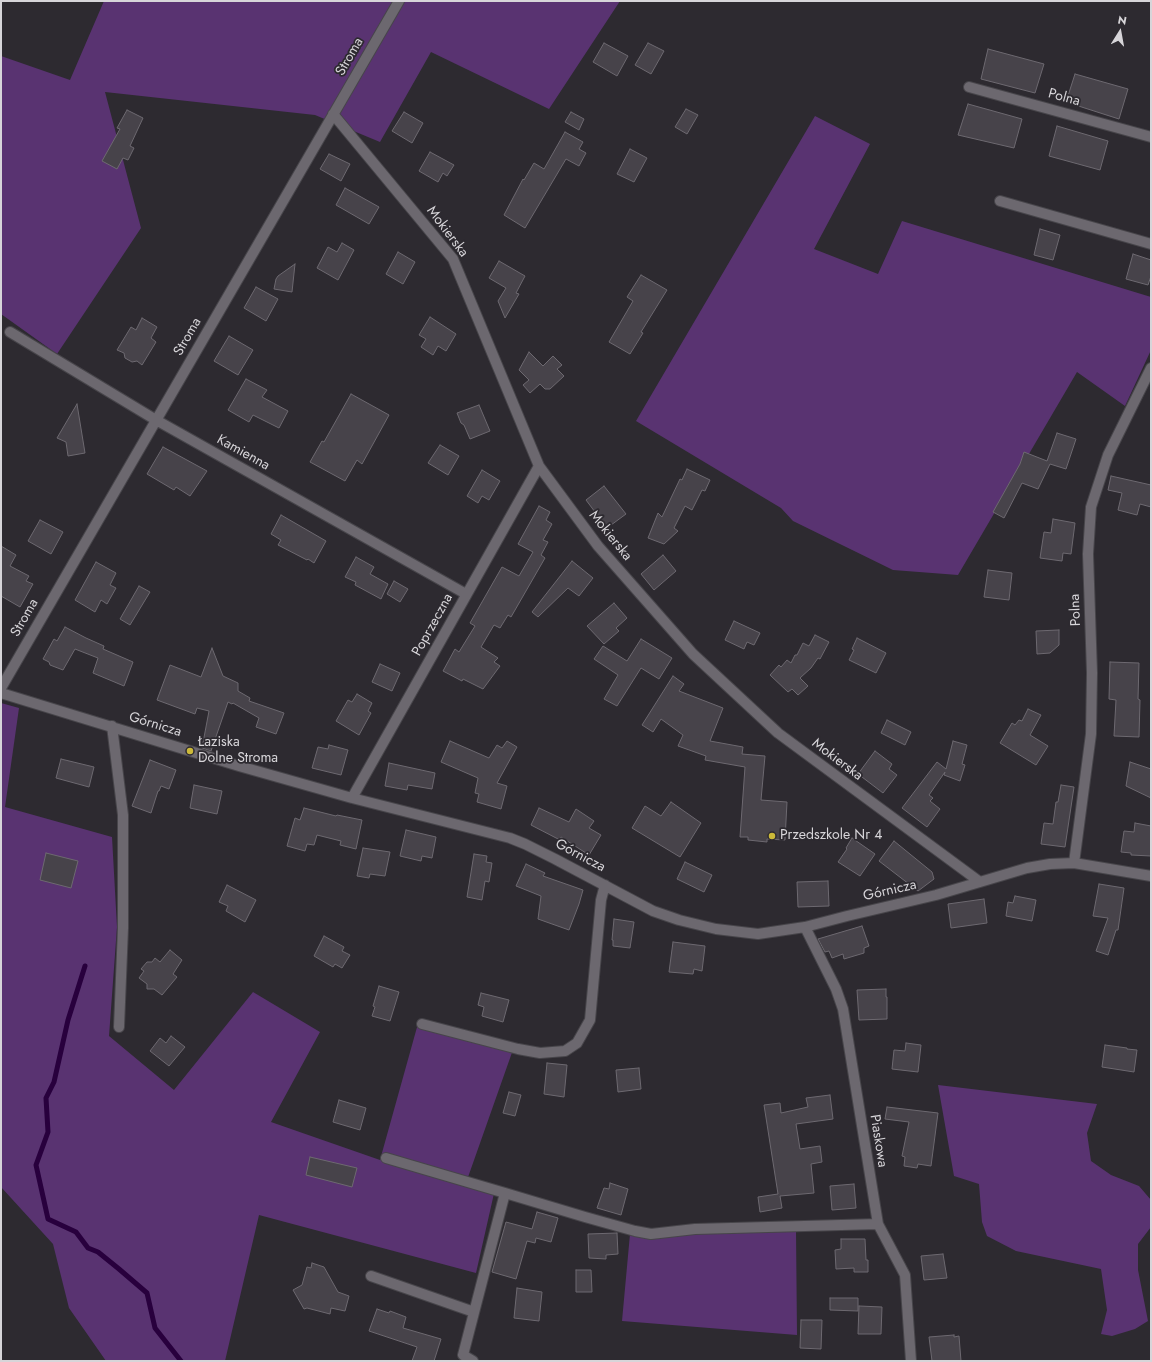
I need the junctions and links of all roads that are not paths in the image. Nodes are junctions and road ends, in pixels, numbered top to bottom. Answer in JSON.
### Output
{"nodes":[{"id":1,"x":399,"y":1,"type":"edge"},
{"id":2,"x":969,"y":87,"type":"dead end"},
{"id":3,"x":333,"y":114,"type":"junction"},
{"id":4,"x":1151,"y":137,"type":"edge"},
{"id":5,"x":1000,"y":202,"type":"dead end"},
{"id":6,"x":1151,"y":244,"type":"edge"},
{"id":7,"x":10,"y":332,"type":"dead end"},
{"id":8,"x":1151,"y":368,"type":"edge"},
{"id":9,"x":156,"y":420,"type":"junction"},
{"id":10,"x":539,"y":466,"type":"junction"},
{"id":11,"x":466,"y":594,"type":"junction"},
{"id":12,"x":1,"y":688,"type":"edge"},
{"id":13,"x":1,"y":693,"type":"edge"},
{"id":14,"x":112,"y":726,"type":"junction"},
{"id":15,"x":352,"y":798,"type":"junction"},
{"id":16,"x":1074,"y":863,"type":"junction"},
{"id":17,"x":1151,"y":876,"type":"edge"},
{"id":18,"x":980,"y":882,"type":"junction"},
{"id":19,"x":605,"y":885,"type":"junction"},
{"id":20,"x":805,"y":928,"type":"junction"},
{"id":21,"x":422,"y":1024,"type":"dead end"},
{"id":22,"x":119,"y":1027,"type":"dead end"},
{"id":23,"x":386,"y":1158,"type":"dead end"},
{"id":24,"x":505,"y":1193,"type":"junction"},
{"id":25,"x":878,"y":1224,"type":"junction"},
{"id":26,"x":372,"y":1276,"type":"dead end"},
{"id":27,"x":474,"y":1312,"type":"junction"},
{"id":28,"x":473,"y":1361,"type":"edge"},
{"id":29,"x":912,"y":1361,"type":"edge"}],
"edges":[{"from":1,"to":3,"type":"street","name":"Stroma"},
{"from":2,"to":4,"type":"street","name":"Polna"},
{"from":3,"to":9,"type":"street","name":"Stroma"},
{"from":3,"to":10,"type":"street","name":"Mokierska"},
{"from":5,"to":6,"type":"street"},
{"from":7,"to":9,"type":"street","name":"Kamienna"},
{"from":8,"to":16,"type":"street","name":"Polna"},
{"from":9,"to":11,"type":"street","name":"Kamienna"},
{"from":9,"to":12,"type":"street","name":"Stroma"},
{"from":10,"to":11,"type":"street","name":"Poprzeczna"},
{"from":10,"to":18,"type":"street","name":"Mokierska"},
{"from":11,"to":15,"type":"street","name":"Poprzeczna"},
{"from":13,"to":14,"type":"street","name":"Górnicza"},
{"from":14,"to":15,"type":"street","name":"Górnicza"},
{"from":14,"to":22,"type":"street"},
{"from":15,"to":19,"type":"street","name":"Górnicza"},
{"from":16,"to":17,"type":"street","name":"Górnicza"},
{"from":16,"to":18,"type":"street","name":"Górnicza"},
{"from":18,"to":20,"type":"street","name":"Górnicza"},
{"from":19,"to":20,"type":"street","name":"Górnicza"},
{"from":19,"to":21,"type":"street"},
{"from":20,"to":25,"type":"street","name":"Piaskowa"},
{"from":23,"to":24,"type":"street"},
{"from":24,"to":25,"type":"street"},
{"from":24,"to":27,"type":"street"},
{"from":25,"to":29,"type":"street","name":"Piaskowa"},
{"from":26,"to":27,"type":"street"},
{"from":27,"to":28,"type":"street"}]}
